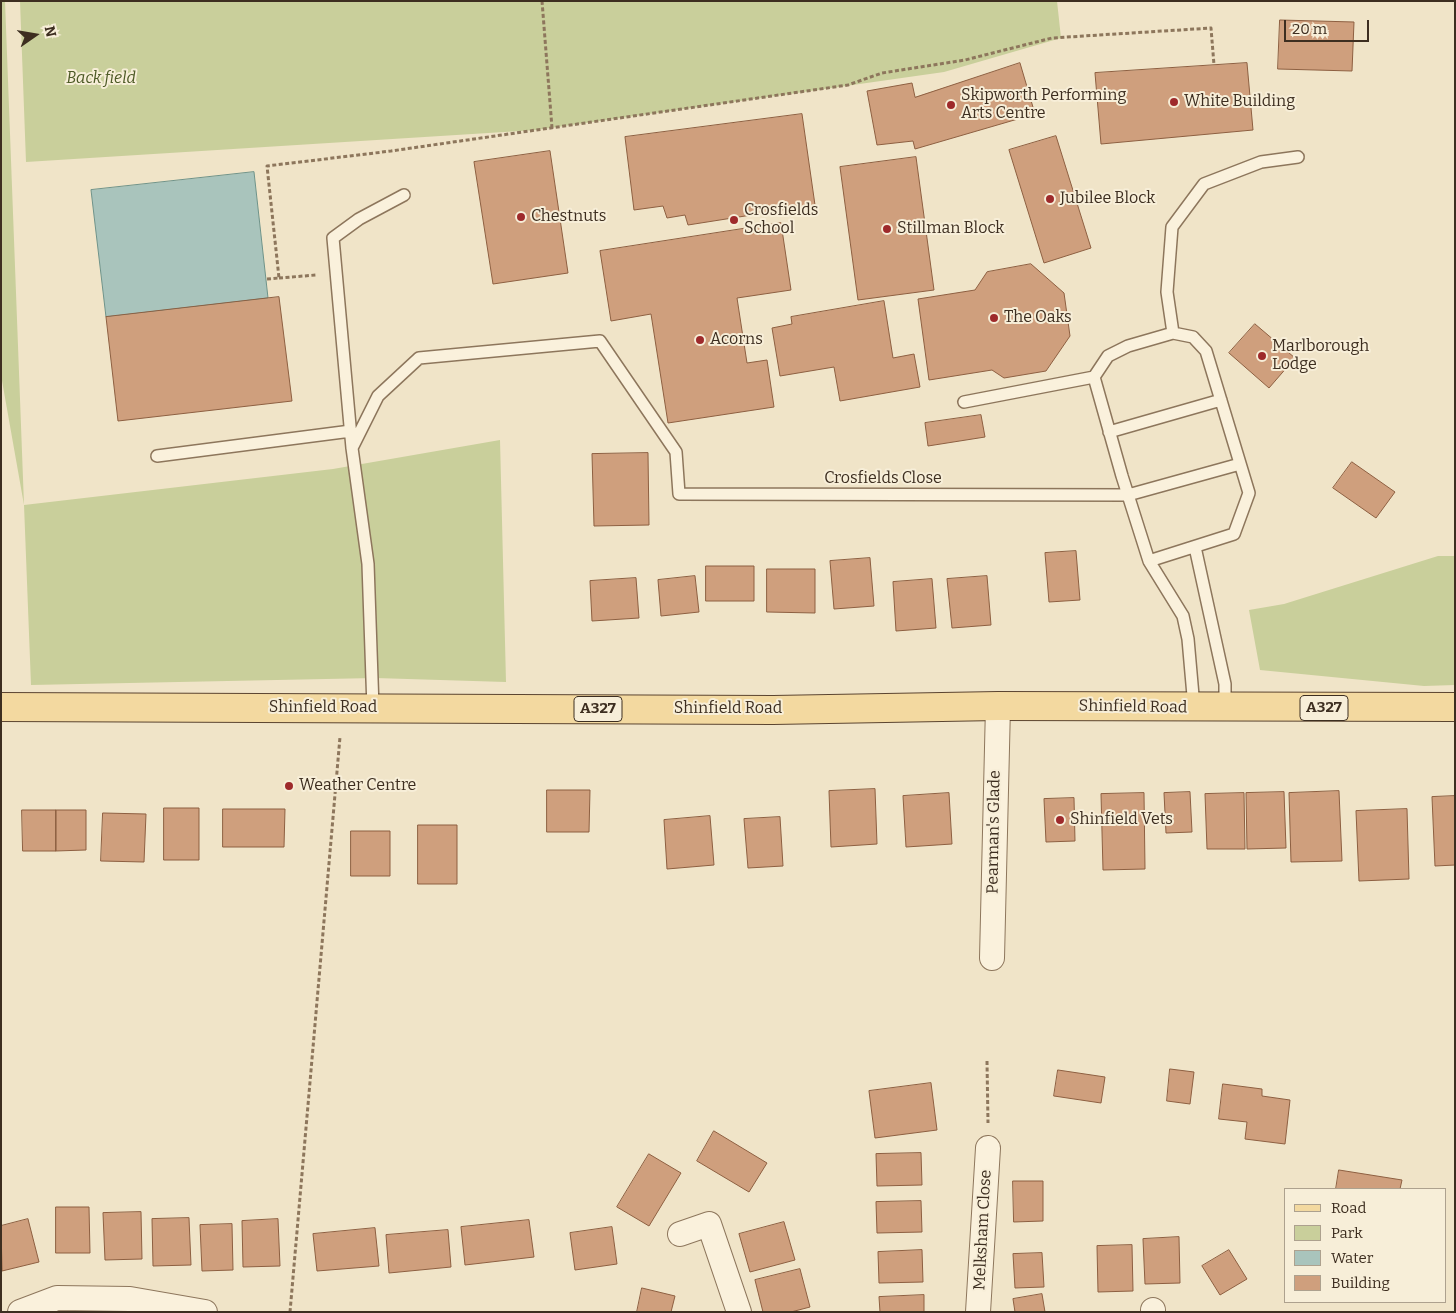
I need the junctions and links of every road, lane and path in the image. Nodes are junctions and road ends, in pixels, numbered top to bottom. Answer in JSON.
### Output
{"nodes":[{"id":1,"x":542,"y":1,"type":"edge"},
{"id":2,"x":1214,"y":65,"type":"dead end"},
{"id":3,"x":552,"y":128,"type":"junction"},
{"id":4,"x":1298,"y":158,"type":"dead end"},
{"id":5,"x":404,"y":195,"type":"dead end"},
{"id":6,"x":335,"y":273,"type":"junction"},
{"id":7,"x":279,"y":278,"type":"junction"},
{"id":8,"x":266,"y":279,"type":"dead end"},
{"id":9,"x":1173,"y":333,"type":"junction"},
{"id":10,"x":1094,"y":377,"type":"junction"},
{"id":11,"x":1221,"y":400,"type":"junction"},
{"id":12,"x":964,"y":402,"type":"dead end"},
{"id":13,"x":351,"y":431,"type":"junction"},
{"id":14,"x":1109,"y":432,"type":"junction"},
{"id":15,"x":352,"y":448,"type":"junction"},
{"id":16,"x":157,"y":456,"type":"dead end"},
{"id":17,"x":1240,"y":464,"type":"junction"},
{"id":18,"x":1128,"y":495,"type":"junction"},
{"id":19,"x":1195,"y":547,"type":"junction"},
{"id":20,"x":1149,"y":561,"type":"junction"},
{"id":21,"x":998,"y":706,"type":"junction"},
{"id":22,"x":1,"y":707,"type":"edge"},
{"id":23,"x":1455,"y":707,"type":"edge"},
{"id":24,"x":373,"y":708,"type":"junction"},
{"id":25,"x":1194,"y":708,"type":"junction"},
{"id":26,"x":1224,"y":708,"type":"junction"},
{"id":27,"x":343,"y":709,"type":"junction"},
{"id":28,"x":992,"y":958,"type":"dead end"},
{"id":29,"x":987,"y":1061,"type":"dead end"},
{"id":30,"x":988,"y":1148,"type":"joint"},
{"id":31,"x":680,"y":1234,"type":"dead end"},
{"id":32,"x":20,"y":1312,"type":"edge"},
{"id":33,"x":205,"y":1312,"type":"edge"},
{"id":34,"x":290,"y":1312,"type":"edge"},
{"id":35,"x":740,"y":1312,"type":"edge"},
{"id":36,"x":978,"y":1312,"type":"edge"}],
"edges":[{"from":1,"to":3,"type":"path"},
{"from":2,"to":3,"type":"path"},
{"from":3,"to":7,"type":"path"},
{"from":4,"to":9,"type":"lane"},
{"from":5,"to":6,"type":"lane"},
{"from":6,"to":7,"type":"path"},
{"from":6,"to":13,"type":"lane"},
{"from":7,"to":8,"type":"path"},
{"from":9,"to":10,"type":"lane"},
{"from":9,"to":11,"type":"lane"},
{"from":10,"to":12,"type":"lane"},
{"from":10,"to":14,"type":"lane"},
{"from":11,"to":14,"type":"lane"},
{"from":11,"to":17,"type":"lane"},
{"from":13,"to":15,"type":"lane"},
{"from":13,"to":16,"type":"lane"},
{"from":14,"to":18,"type":"lane"},
{"from":15,"to":18,"type":"lane","name":"Crosfields Close"},
{"from":15,"to":24,"type":"lane"},
{"from":17,"to":18,"type":"lane"},
{"from":17,"to":19,"type":"lane"},
{"from":18,"to":20,"type":"lane"},
{"from":19,"to":20,"type":"lane"},
{"from":19,"to":26,"type":"lane"},
{"from":20,"to":25,"type":"lane"},
{"from":21,"to":24,"type":"main road","name":"Shinfield Road","number":"A327"},
{"from":21,"to":25,"type":"main road","name":"Shinfield Road","number":"A327"},
{"from":21,"to":28,"type":"street","name":"Pearman's Glade"},
{"from":22,"to":27,"type":"main road","name":"Shinfield Road","number":"A327"},
{"from":23,"to":26,"type":"main road","name":"Shinfield Road","number":"A327"},
{"from":24,"to":27,"type":"main road","name":"Shinfield Road","number":"A327"},
{"from":25,"to":26,"type":"main road","name":"Shinfield Road","number":"A327"},
{"from":27,"to":34,"type":"path"},
{"from":29,"to":30,"type":"path"},
{"from":30,"to":36,"type":"street","name":"Melksham Close"},
{"from":31,"to":35,"type":"street"},
{"from":32,"to":33,"type":"street"}]}
